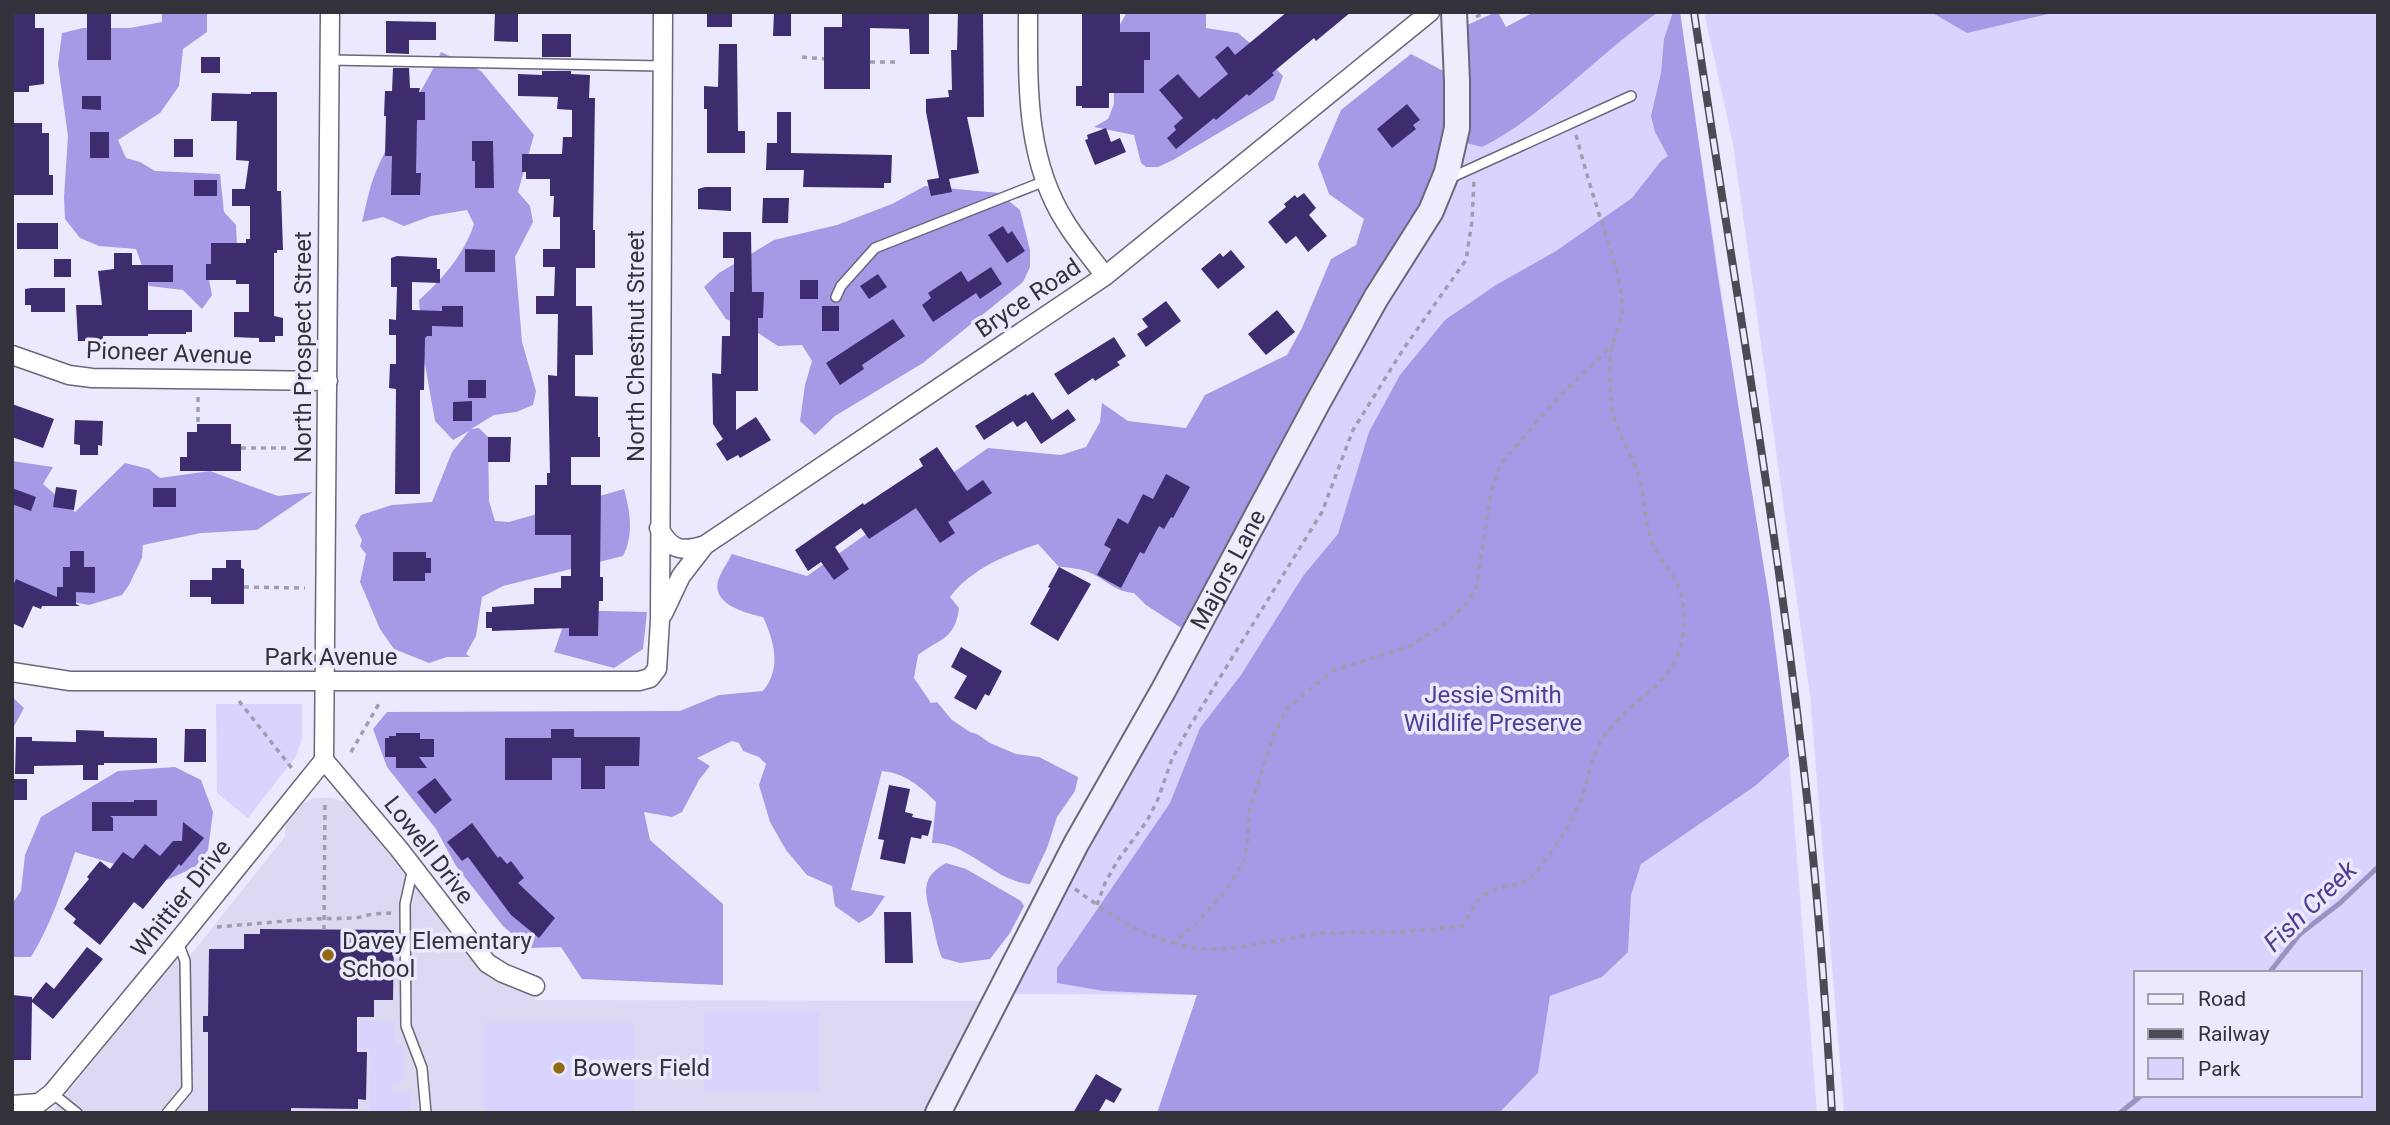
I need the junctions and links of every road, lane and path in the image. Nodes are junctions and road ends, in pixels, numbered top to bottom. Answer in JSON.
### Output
{"nodes":[{"id":1,"x":330,"y":12,"type":"edge"},
{"id":2,"x":663,"y":12,"type":"edge"},
{"id":3,"x":1028,"y":12,"type":"edge"},
{"id":4,"x":1430,"y":12,"type":"edge"},
{"id":5,"x":1486,"y":12,"type":"edge"},
{"id":6,"x":1464,"y":15,"type":"edge"},
{"id":7,"x":802,"y":57,"type":"dead end"},
{"id":8,"x":824,"y":59,"type":"dead end"},
{"id":9,"x":329,"y":60,"type":"junction"},
{"id":10,"x":870,"y":62,"type":"dead end"},
{"id":11,"x":897,"y":62,"type":"dead end"},
{"id":12,"x":662,"y":66,"type":"junction"},
{"id":13,"x":1631,"y":96,"type":"dead end"},
{"id":14,"x":1577,"y":140,"type":"dead end"},
{"id":15,"x":1045,"y":181,"type":"junction"},
{"id":16,"x":1443,"y":182,"type":"junction"},
{"id":17,"x":1473,"y":185,"type":"dead end"},
{"id":18,"x":1105,"y":275,"type":"junction"},
{"id":19,"x":836,"y":297,"type":"dead end"},
{"id":20,"x":1613,"y":344,"type":"junction"},
{"id":21,"x":12,"y":355,"type":"edge"},
{"id":22,"x":328,"y":381,"type":"junction"},
{"id":23,"x":198,"y":397,"type":"dead end"},
{"id":24,"x":198,"y":424,"type":"dead end"},
{"id":25,"x":306,"y":447,"type":"dead end"},
{"id":26,"x":241,"y":448,"type":"dead end"},
{"id":27,"x":659,"y":528,"type":"junction"},
{"id":28,"x":705,"y":545,"type":"junction"},
{"id":29,"x":244,"y":587,"type":"dead end"},
{"id":30,"x":305,"y":587,"type":"dead end"},
{"id":31,"x":660,"y":620,"type":"junction"},
{"id":32,"x":12,"y":673,"type":"edge"},
{"id":33,"x":650,"y":678,"type":"joint"},
{"id":34,"x":326,"y":682,"type":"junction"},
{"id":35,"x":239,"y":701,"type":"dead end"},
{"id":36,"x":380,"y":702,"type":"dead end"},
{"id":37,"x":351,"y":752,"type":"dead end"},
{"id":38,"x":324,"y":760,"type":"junction"},
{"id":39,"x":298,"y":776,"type":"dead end"},
{"id":40,"x":325,"y":801,"type":"dead end"},
{"id":41,"x":413,"y":868,"type":"junction"},
{"id":42,"x":1066,"y":883,"type":"dead end"},
{"id":43,"x":1097,"y":905,"type":"junction"},
{"id":44,"x":386,"y":913,"type":"dead end"},
{"id":45,"x":324,"y":919,"type":"junction"},
{"id":46,"x":218,"y":927,"type":"dead end"},
{"id":47,"x":324,"y":930,"type":"dead end"},
{"id":48,"x":178,"y":942,"type":"junction"},
{"id":49,"x":1174,"y":943,"type":"junction"},
{"id":50,"x":535,"y":986,"type":"dead end"},
{"id":51,"x":43,"y":1102,"type":"edge"},
{"id":52,"x":12,"y":1105,"type":"edge"},
{"id":53,"x":77,"y":1113,"type":"edge"},
{"id":54,"x":167,"y":1113,"type":"edge"},
{"id":55,"x":426,"y":1113,"type":"edge"},
{"id":56,"x":939,"y":1113,"type":"edge"}],
"edges":[{"from":1,"to":9,"type":"street","name":"North Prospect Street"},
{"from":2,"to":12,"type":"street","name":"North Chestnut Street"},
{"from":3,"to":15,"type":"street"},
{"from":4,"to":18,"type":"street","name":"Bryce Road"},
{"from":5,"to":6,"type":"path"},
{"from":6,"to":16,"type":"street","name":"Majors Lane"},
{"from":7,"to":8,"type":"path"},
{"from":9,"to":12,"type":"lane"},
{"from":9,"to":22,"type":"street","name":"North Prospect Street"},
{"from":10,"to":11,"type":"path"},
{"from":12,"to":27,"type":"street","name":"North Chestnut Street"},
{"from":13,"to":16,"type":"lane"},
{"from":14,"to":20,"type":"path"},
{"from":15,"to":18,"type":"street"},
{"from":15,"to":19,"type":"lane"},
{"from":16,"to":56,"type":"street","name":"Majors Lane"},
{"from":17,"to":43,"type":"path"},
{"from":18,"to":28,"type":"street","name":"Bryce Road"},
{"from":20,"to":49,"type":"path"},
{"from":20,"to":49,"type":"path"},
{"from":21,"to":22,"type":"street","name":"Pioneer Avenue"},
{"from":22,"to":34,"type":"street","name":"North Prospect Street"},
{"from":23,"to":24,"type":"path"},
{"from":25,"to":26,"type":"path"},
{"from":27,"to":28,"type":"street"},
{"from":27,"to":31,"type":"street","name":"North Chestnut Street"},
{"from":28,"to":31,"type":"street","name":"Bryce Road"},
{"from":29,"to":30,"type":"path"},
{"from":31,"to":33,"type":"street","name":"North Chestnut Street"},
{"from":32,"to":34,"type":"street","name":"Park Avenue"},
{"from":33,"to":34,"type":"street","name":"Park Avenue"},
{"from":34,"to":38,"type":"street"},
{"from":35,"to":39,"type":"path"},
{"from":36,"to":37,"type":"path"},
{"from":38,"to":41,"type":"street","name":"Lowell Drive"},
{"from":38,"to":48,"type":"street","name":"Whittier Drive"},
{"from":40,"to":45,"type":"path"},
{"from":41,"to":50,"type":"street","name":"Lowell Drive"},
{"from":41,"to":55,"type":"lane"},
{"from":42,"to":43,"type":"path"},
{"from":43,"to":49,"type":"path"},
{"from":44,"to":45,"type":"path"},
{"from":45,"to":46,"type":"path"},
{"from":45,"to":47,"type":"path"},
{"from":48,"to":51,"type":"street","name":"Whittier Drive"},
{"from":48,"to":54,"type":"lane"},
{"from":51,"to":52,"type":"street"},
{"from":51,"to":53,"type":"lane"}]}
